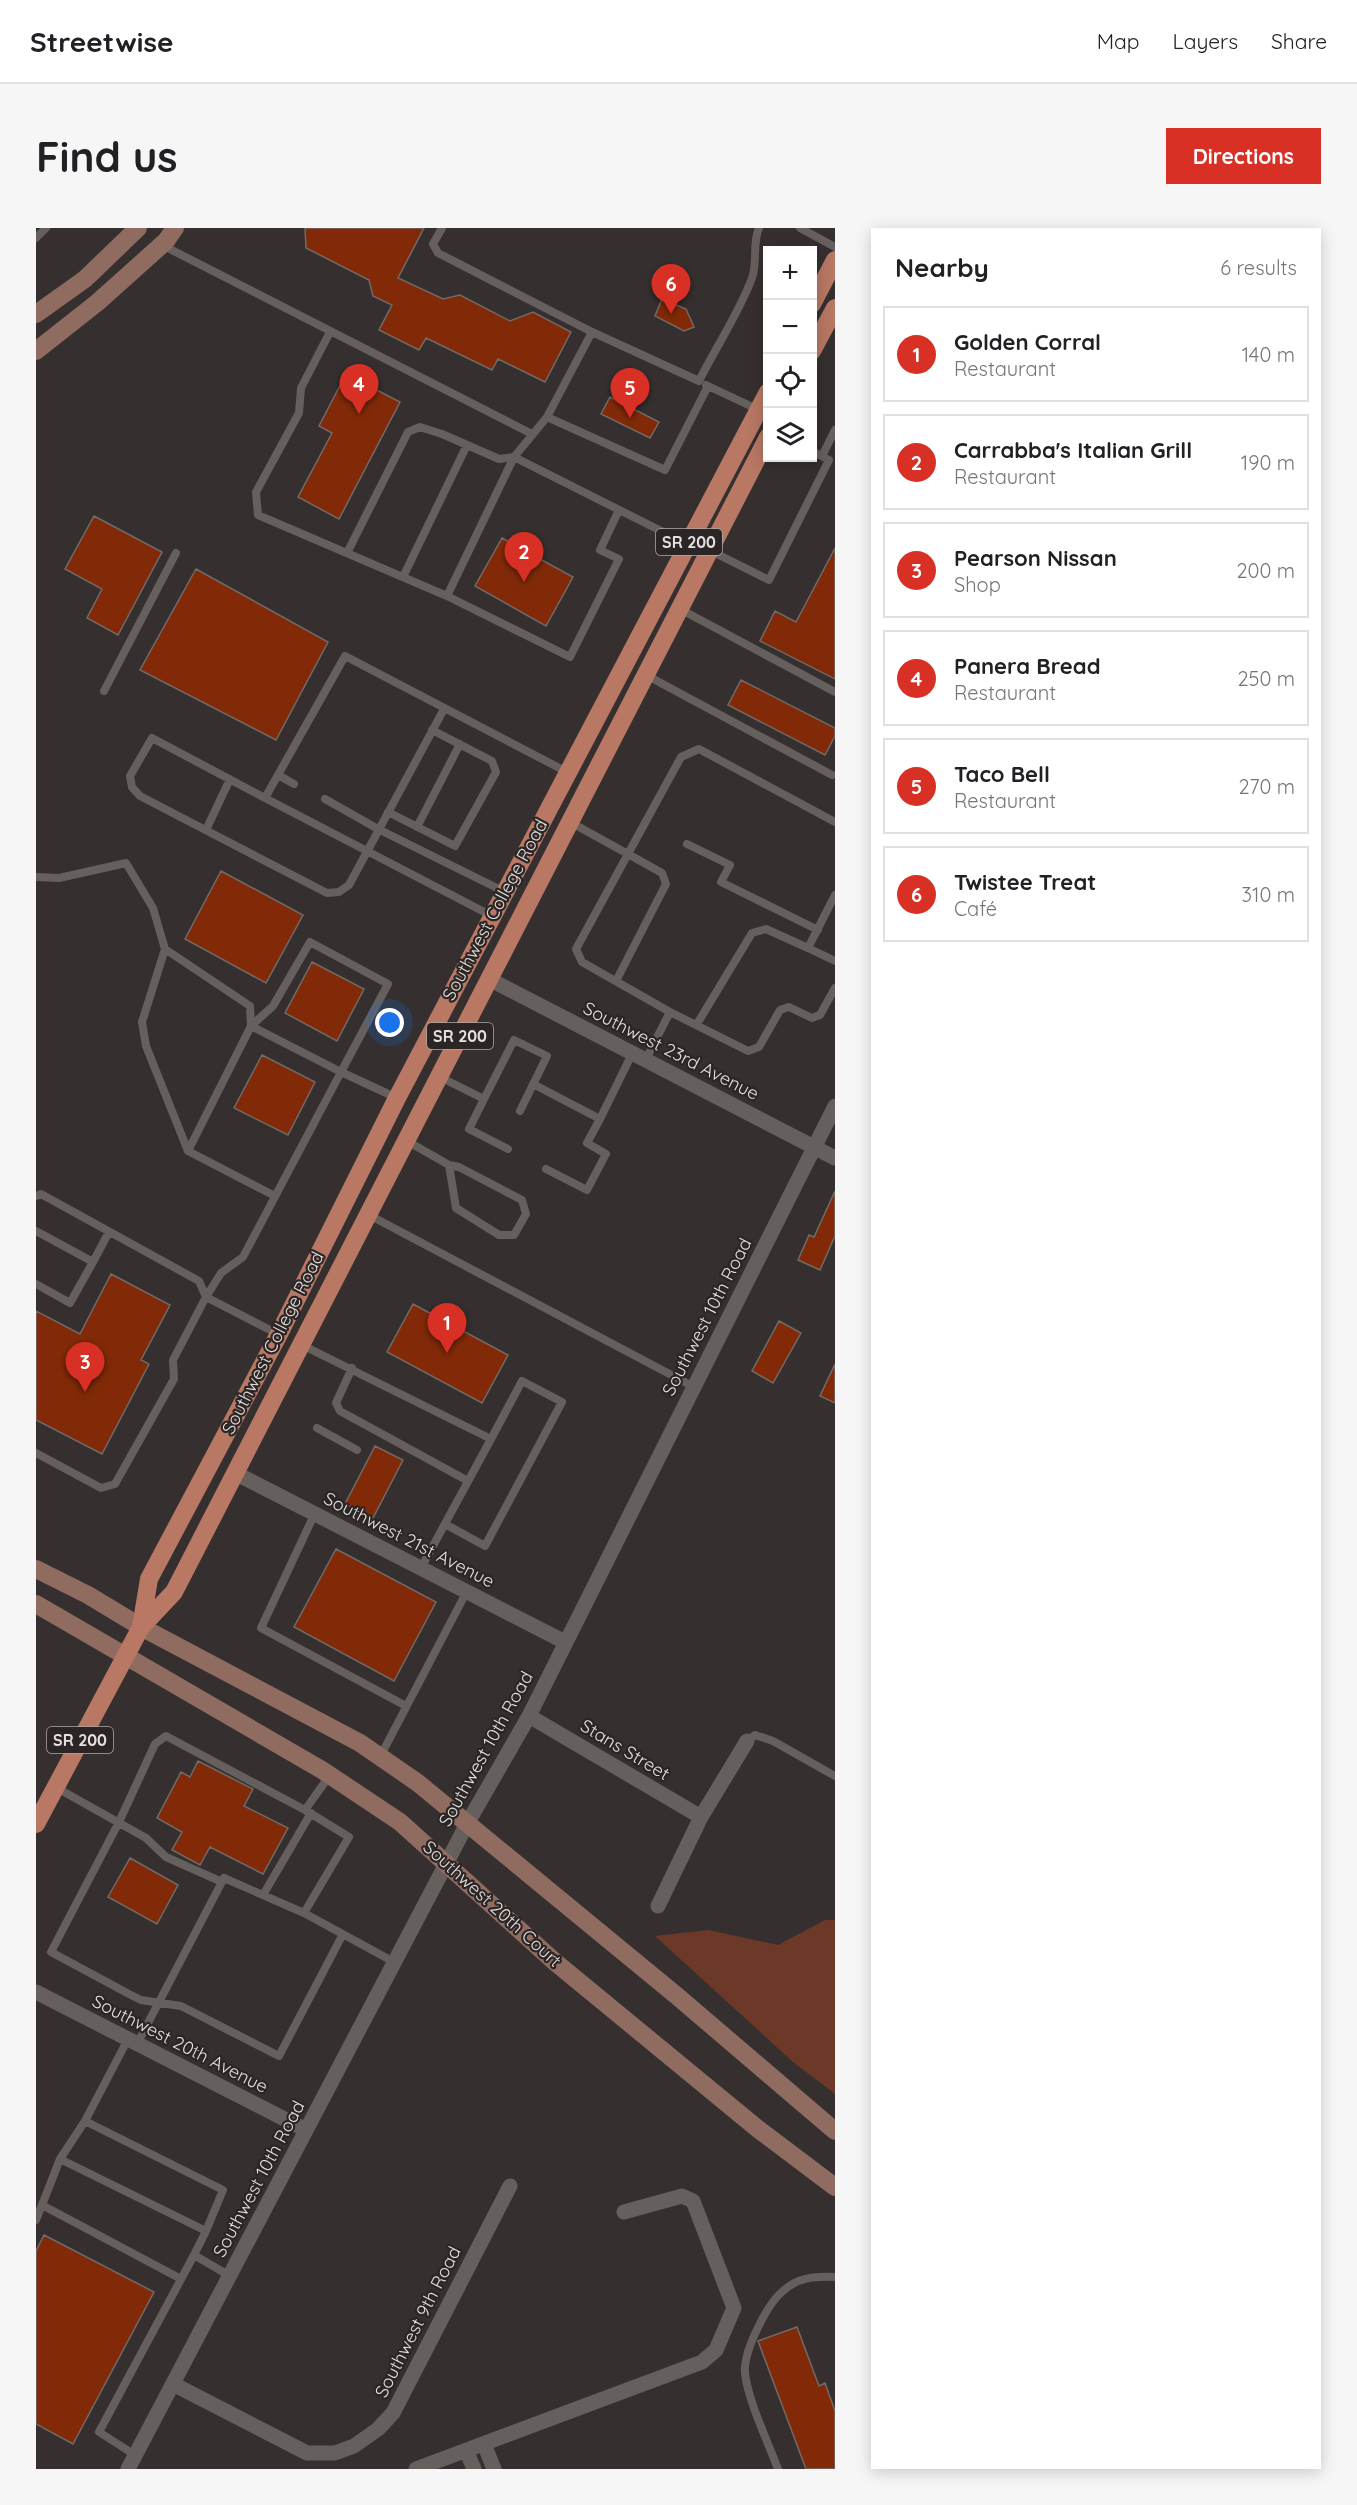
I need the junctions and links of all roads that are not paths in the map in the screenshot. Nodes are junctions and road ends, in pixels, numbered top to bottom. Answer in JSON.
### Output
{"nodes":[{"id":1,"x":46,"y":228,"type":"edge"},
{"id":2,"x":138,"y":228,"type":"edge"},
{"id":3,"x":175,"y":228,"type":"edge"},
{"id":4,"x":442,"y":228,"type":"edge"},
{"id":5,"x":759,"y":228,"type":"edge"},
{"id":6,"x":800,"y":228,"type":"edge"},
{"id":7,"x":36,"y":238,"type":"edge"},
{"id":8,"x":162,"y":245,"type":"junction"},
{"id":9,"x":835,"y":247,"type":"edge"},
{"id":10,"x":835,"y":260,"type":"edge"},
{"id":11,"x":815,"y":300,"type":"edge"},
{"id":12,"x":835,"y":308,"type":"edge"},
{"id":13,"x":36,"y":314,"type":"edge"},
{"id":14,"x":330,"y":332,"type":"junction"},
{"id":15,"x":592,"y":332,"type":"junction"},
{"id":16,"x":817,"y":343,"type":"edge"},
{"id":17,"x":36,"y":351,"type":"edge"},
{"id":18,"x":699,"y":381,"type":"junction"},
{"id":19,"x":708,"y":386,"type":"junction"},
{"id":20,"x":763,"y":402,"type":"edge"},
{"id":21,"x":759,"y":410,"type":"junction"},
{"id":22,"x":547,"y":417,"type":"junction"},
{"id":23,"x":835,"y":430,"type":"edge"},
{"id":24,"x":532,"y":434,"type":"junction"},
{"id":25,"x":467,"y":444,"type":"junction"},
{"id":26,"x":763,"y":447,"type":"edge"},
{"id":27,"x":514,"y":457,"type":"junction"},
{"id":28,"x":829,"y":459,"type":"edge"},
{"id":29,"x":620,"y":510,"type":"junction"},
{"id":30,"x":687,"y":544,"type":"junction"},
{"id":31,"x":711,"y":551,"type":"junction"},
{"id":32,"x":176,"y":553,"type":"dead end"},
{"id":33,"x":347,"y":553,"type":"junction"},
{"id":34,"x":403,"y":577,"type":"junction"},
{"id":35,"x":447,"y":596,"type":"junction"},
{"id":36,"x":680,"y":609,"type":"junction"},
{"id":37,"x":646,"y":675,"type":"junction"},
{"id":38,"x":104,"y":691,"type":"dead end"},
{"id":39,"x":835,"y":692,"type":"edge"},
{"id":40,"x":444,"y":709,"type":"junction"},
{"id":41,"x":432,"y":730,"type":"junction"},
{"id":42,"x":460,"y":744,"type":"junction"},
{"id":43,"x":568,"y":773,"type":"junction"},
{"id":44,"x":278,"y":775,"type":"junction"},
{"id":45,"x":832,"y":775,"type":"dead end"},
{"id":46,"x":230,"y":779,"type":"junction"},
{"id":47,"x":294,"y":784,"type":"dead end"},
{"id":48,"x":265,"y":798,"type":"junction"},
{"id":49,"x":325,"y":799,"type":"dead end"},
{"id":50,"x":388,"y":812,"type":"junction"},
{"id":51,"x":570,"y":822,"type":"junction"},
{"id":52,"x":835,"y":822,"type":"edge"},
{"id":53,"x":417,"y":827,"type":"junction"},
{"id":54,"x":378,"y":829,"type":"junction"},
{"id":55,"x":206,"y":830,"type":"junction"},
{"id":56,"x":687,"y":844,"type":"dead end"},
{"id":57,"x":366,"y":850,"type":"junction"},
{"id":58,"x":628,"y":854,"type":"junction"},
{"id":59,"x":36,"y":877,"type":"edge"},
{"id":60,"x":505,"y":892,"type":"junction"},
{"id":61,"x":835,"y":895,"type":"edge"},
{"id":62,"x":492,"y":916,"type":"junction"},
{"id":63,"x":818,"y":930,"type":"junction"},
{"id":64,"x":808,"y":948,"type":"junction"},
{"id":65,"x":165,"y":949,"type":"junction"},
{"id":66,"x":835,"y":961,"type":"edge"},
{"id":67,"x":489,"y":979,"type":"junction"},
{"id":68,"x":616,"y":981,"type":"junction"},
{"id":69,"x":835,"y":988,"type":"edge"},
{"id":70,"x":670,"y":1012,"type":"junction"},
{"id":71,"x":697,"y":1024,"type":"junction"},
{"id":72,"x":251,"y":1026,"type":"junction"},
{"id":73,"x":638,"y":1057,"type":"junction"},
{"id":74,"x":341,"y":1072,"type":"junction"},
{"id":75,"x":438,"y":1077,"type":"junction"},
{"id":76,"x":533,"y":1084,"type":"junction"},
{"id":77,"x":397,"y":1098,"type":"junction"},
{"id":78,"x":484,"y":1099,"type":"junction"},
{"id":79,"x":835,"y":1106,"type":"edge"},
{"id":80,"x":520,"y":1111,"type":"dead end"},
{"id":81,"x":600,"y":1119,"type":"junction"},
{"id":82,"x":405,"y":1140,"type":"junction"},
{"id":83,"x":814,"y":1146,"type":"junction"},
{"id":84,"x":508,"y":1149,"type":"dead end"},
{"id":85,"x":188,"y":1151,"type":"junction"},
{"id":86,"x":835,"y":1158,"type":"edge"},
{"id":87,"x":449,"y":1164,"type":"junction"},
{"id":88,"x":546,"y":1169,"type":"dead end"},
{"id":89,"x":36,"y":1196,"type":"edge"},
{"id":90,"x":275,"y":1196,"type":"junction"},
{"id":91,"x":368,"y":1214,"type":"junction"},
{"id":92,"x":36,"y":1231,"type":"edge"},
{"id":93,"x":110,"y":1232,"type":"junction"},
{"id":94,"x":93,"y":1262,"type":"junction"},
{"id":95,"x":36,"y":1284,"type":"edge"},
{"id":96,"x":206,"y":1298,"type":"junction"},
{"id":97,"x":279,"y":1334,"type":"junction"},
{"id":98,"x":301,"y":1344,"type":"junction"},
{"id":99,"x":352,"y":1368,"type":"junction"},
{"id":100,"x":694,"y":1387,"type":"junction"},
{"id":101,"x":317,"y":1428,"type":"dead end"},
{"id":102,"x":491,"y":1438,"type":"junction"},
{"id":103,"x":357,"y":1450,"type":"dead end"},
{"id":104,"x":36,"y":1453,"type":"edge"},
{"id":105,"x":235,"y":1473,"type":"junction"},
{"id":106,"x":468,"y":1482,"type":"junction"},
{"id":107,"x":315,"y":1513,"type":"junction"},
{"id":108,"x":445,"y":1524,"type":"junction"},
{"id":109,"x":421,"y":1568,"type":"junction"},
{"id":110,"x":36,"y":1569,"type":"edge"},
{"id":111,"x":467,"y":1592,"type":"junction"},
{"id":112,"x":36,"y":1604,"type":"edge"},
{"id":113,"x":141,"y":1627,"type":"junction"},
{"id":114,"x":565,"y":1642,"type":"junction"},
{"id":115,"x":125,"y":1655,"type":"junction"},
{"id":116,"x":406,"y":1706,"type":"junction"},
{"id":117,"x":530,"y":1716,"type":"junction"},
{"id":118,"x":747,"y":1741,"type":"joint"},
{"id":119,"x":380,"y":1756,"type":"junction"},
{"id":120,"x":330,"y":1775,"type":"junction"},
{"id":121,"x":835,"y":1776,"type":"edge"},
{"id":122,"x":55,"y":1787,"type":"junction"},
{"id":123,"x":308,"y":1811,"type":"junction"},
{"id":124,"x":701,"y":1817,"type":"junction"},
{"id":125,"x":119,"y":1822,"type":"junction"},
{"id":126,"x":36,"y":1824,"type":"edge"},
{"id":127,"x":467,"y":1824,"type":"junction"},
{"id":128,"x":446,"y":1864,"type":"junction"},
{"id":129,"x":222,"y":1882,"type":"junction"},
{"id":130,"x":263,"y":1895,"type":"junction"},
{"id":131,"x":658,"y":1906,"type":"dead end"},
{"id":132,"x":304,"y":1913,"type":"junction"},
{"id":133,"x":342,"y":1934,"type":"junction"},
{"id":134,"x":394,"y":1962,"type":"junction"},
{"id":135,"x":36,"y":1992,"type":"edge"},
{"id":136,"x":158,"y":2002,"type":"junction"},
{"id":137,"x":132,"y":2041,"type":"junction"},
{"id":138,"x":85,"y":2121,"type":"junction"},
{"id":139,"x":306,"y":2130,"type":"junction"},
{"id":140,"x":835,"y":2131,"type":"edge"},
{"id":141,"x":60,"y":2159,"type":"junction"},
{"id":142,"x":510,"y":2186,"type":"dead end"},
{"id":143,"x":835,"y":2187,"type":"edge"},
{"id":144,"x":42,"y":2205,"type":"junction"},
{"id":145,"x":624,"y":2212,"type":"dead end"},
{"id":146,"x":36,"y":2220,"type":"edge"},
{"id":147,"x":206,"y":2230,"type":"junction"},
{"id":148,"x":194,"y":2255,"type":"junction"},
{"id":149,"x":230,"y":2276,"type":"junction"},
{"id":150,"x":835,"y":2277,"type":"edge"},
{"id":151,"x":181,"y":2279,"type":"junction"},
{"id":152,"x":173,"y":2384,"type":"junction"},
{"id":153,"x":484,"y":2444,"type":"junction"},
{"id":154,"x":466,"y":2451,"type":"junction"},
{"id":155,"x":135,"y":2455,"type":"junction"},
{"id":156,"x":128,"y":2469,"type":"edge"},
{"id":157,"x":416,"y":2469,"type":"edge"},
{"id":158,"x":474,"y":2469,"type":"edge"},
{"id":159,"x":494,"y":2469,"type":"edge"},
{"id":160,"x":778,"y":2469,"type":"edge"}],
"edges":[{"from":1,"to":7,"type":"lane"},
{"from":2,"to":13,"type":"main road"},
{"from":3,"to":8,"type":"main road"},
{"from":4,"to":15,"type":"lane"},
{"from":5,"to":18,"type":"lane"},
{"from":6,"to":9,"type":"lane"},
{"from":8,"to":14,"type":"lane"},
{"from":8,"to":17,"type":"main road"},
{"from":10,"to":11,"type":"main road"},
{"from":12,"to":16,"type":"main road"},
{"from":14,"to":24,"type":"lane"},
{"from":14,"to":33,"type":"lane"},
{"from":15,"to":18,"type":"lane"},
{"from":15,"to":22,"type":"lane"},
{"from":18,"to":19,"type":"lane"},
{"from":19,"to":21,"type":"lane"},
{"from":19,"to":22,"type":"lane"},
{"from":20,"to":21,"type":"main road","name":"Southwest College Road","number":"SR 200"},
{"from":21,"to":30,"type":"main road","name":"Southwest College Road","number":"SR 200"},
{"from":22,"to":24,"type":"lane"},
{"from":23,"to":28,"type":"lane"},
{"from":24,"to":27,"type":"lane"},
{"from":25,"to":27,"type":"lane"},
{"from":25,"to":33,"type":"lane"},
{"from":25,"to":34,"type":"lane"},
{"from":26,"to":31,"type":"main road","name":"Southwest College Road","number":"SR 200"},
{"from":27,"to":29,"type":"lane"},
{"from":27,"to":35,"type":"lane"},
{"from":28,"to":31,"type":"lane"},
{"from":29,"to":30,"type":"lane"},
{"from":29,"to":35,"type":"lane"},
{"from":30,"to":43,"type":"main road","name":"Southwest College Road","number":"SR 200"},
{"from":31,"to":36,"type":"main road","name":"Southwest College Road","number":"SR 200"},
{"from":32,"to":38,"type":"lane"},
{"from":33,"to":34,"type":"lane"},
{"from":34,"to":35,"type":"lane"},
{"from":36,"to":37,"type":"main road","name":"Southwest College Road","number":"SR 200"},
{"from":36,"to":39,"type":"lane"},
{"from":37,"to":45,"type":"lane"},
{"from":37,"to":51,"type":"main road","name":"Southwest College Road","number":"SR 200"},
{"from":40,"to":41,"type":"lane"},
{"from":40,"to":43,"type":"lane"},
{"from":40,"to":44,"type":"lane"},
{"from":41,"to":42,"type":"lane"},
{"from":41,"to":50,"type":"lane"},
{"from":42,"to":53,"type":"lane"},
{"from":42,"to":53,"type":"lane"},
{"from":43,"to":60,"type":"main road","name":"Southwest College Road","number":"SR 200"},
{"from":44,"to":47,"type":"lane"},
{"from":44,"to":48,"type":"lane"},
{"from":46,"to":48,"type":"lane"},
{"from":46,"to":55,"type":"lane"},
{"from":46,"to":55,"type":"lane"},
{"from":48,"to":57,"type":"lane"},
{"from":49,"to":54,"type":"lane"},
{"from":50,"to":53,"type":"lane"},
{"from":50,"to":54,"type":"lane"},
{"from":51,"to":58,"type":"lane"},
{"from":51,"to":67,"type":"main road","name":"Southwest College Road","number":"SR 200"},
{"from":52,"to":58,"type":"lane"},
{"from":54,"to":57,"type":"lane"},
{"from":54,"to":60,"type":"lane"},
{"from":55,"to":57,"type":"lane"},
{"from":56,"to":63,"type":"lane"},
{"from":57,"to":62,"type":"lane"},
{"from":58,"to":68,"type":"lane"},
{"from":58,"to":68,"type":"lane"},
{"from":59,"to":65,"type":"lane"},
{"from":60,"to":62,"type":"main road","name":"Southwest College Road","number":"SR 200"},
{"from":61,"to":63,"type":"lane"},
{"from":62,"to":77,"type":"main road","name":"Southwest College Road","number":"SR 200"},
{"from":63,"to":64,"type":"lane"},
{"from":64,"to":66,"type":"lane"},
{"from":64,"to":71,"type":"lane"},
{"from":65,"to":72,"type":"lane"},
{"from":65,"to":85,"type":"lane"},
{"from":67,"to":73,"type":"street","name":"Southwest 23rd Avenue"},
{"from":67,"to":75,"type":"main road","name":"Southwest College Road","number":"SR 200"},
{"from":68,"to":70,"type":"lane"},
{"from":69,"to":71,"type":"lane"},
{"from":70,"to":71,"type":"lane"},
{"from":70,"to":73,"type":"lane"},
{"from":72,"to":74,"type":"lane"},
{"from":72,"to":74,"type":"lane"},
{"from":72,"to":85,"type":"lane"},
{"from":73,"to":81,"type":"lane"},
{"from":73,"to":83,"type":"street","name":"Southwest 23rd Avenue"},
{"from":74,"to":77,"type":"lane"},
{"from":74,"to":90,"type":"lane"},
{"from":75,"to":78,"type":"lane"},
{"from":75,"to":82,"type":"main road","name":"Southwest College Road","number":"SR 200"},
{"from":76,"to":78,"type":"lane"},
{"from":76,"to":80,"type":"lane"},
{"from":76,"to":81,"type":"lane"},
{"from":77,"to":97,"type":"main road","name":"Southwest College Road","number":"SR 200"},
{"from":78,"to":84,"type":"lane"},
{"from":79,"to":83,"type":"street","name":"Southwest 10th Road"},
{"from":81,"to":88,"type":"lane"},
{"from":82,"to":87,"type":"lane"},
{"from":82,"to":91,"type":"main road","name":"Southwest College Road","number":"SR 200"},
{"from":83,"to":86,"type":"street","name":"Southwest 23rd Avenue"},
{"from":83,"to":100,"type":"street","name":"Southwest 10th Road"},
{"from":85,"to":90,"type":"lane"},
{"from":87,"to":87,"type":"lane"},
{"from":89,"to":93,"type":"lane"},
{"from":90,"to":96,"type":"lane"},
{"from":91,"to":98,"type":"main road","name":"Southwest College Road","number":"SR 200"},
{"from":91,"to":100,"type":"lane"},
{"from":92,"to":94,"type":"lane"},
{"from":93,"to":94,"type":"lane"},
{"from":93,"to":96,"type":"lane"},
{"from":94,"to":95,"type":"lane"},
{"from":96,"to":97,"type":"lane"},
{"from":96,"to":104,"type":"lane"},
{"from":97,"to":113,"type":"main road","name":"Southwest College Road","number":"SR 200"},
{"from":98,"to":99,"type":"lane"},
{"from":98,"to":105,"type":"main road","name":"Southwest College Road","number":"SR 200"},
{"from":99,"to":102,"type":"lane"},
{"from":99,"to":106,"type":"lane"},
{"from":100,"to":114,"type":"street","name":"Southwest 10th Road"},
{"from":101,"to":103,"type":"lane"},
{"from":102,"to":106,"type":"lane"},
{"from":102,"to":108,"type":"lane"},
{"from":105,"to":107,"type":"street","name":"Southwest 21st Avenue"},
{"from":105,"to":113,"type":"main road","name":"Southwest College Road","number":"SR 200"},
{"from":106,"to":108,"type":"lane"},
{"from":107,"to":109,"type":"street","name":"Southwest 21st Avenue"},
{"from":107,"to":116,"type":"lane"},
{"from":108,"to":109,"type":"lane"},
{"from":109,"to":111,"type":"street","name":"Southwest 21st Avenue"},
{"from":110,"to":113,"type":"main road"},
{"from":111,"to":114,"type":"street","name":"Southwest 21st Avenue"},
{"from":111,"to":116,"type":"lane"},
{"from":112,"to":115,"type":"main road","name":"Southwest 20th Court"},
{"from":113,"to":115,"type":"main road","name":"Southwest College Road","number":"SR 200"},
{"from":113,"to":119,"type":"main road"},
{"from":114,"to":117,"type":"street","name":"Southwest 10th Road"},
{"from":115,"to":120,"type":"main road","name":"Southwest 20th Court"},
{"from":115,"to":122,"type":"main road","name":"Southwest College Road","number":"SR 200"},
{"from":116,"to":119,"type":"lane"},
{"from":117,"to":124,"type":"street","name":"Stans Street"},
{"from":117,"to":127,"type":"street","name":"Southwest 10th Road"},
{"from":118,"to":121,"type":"lane"},
{"from":118,"to":124,"type":"street"},
{"from":119,"to":127,"type":"main road"},
{"from":120,"to":123,"type":"lane"},
{"from":120,"to":128,"type":"main road","name":"Southwest 20th Court"},
{"from":122,"to":125,"type":"lane"},
{"from":122,"to":126,"type":"main road","name":"Southwest College Road","number":"SR 200"},
{"from":123,"to":125,"type":"lane"},
{"from":123,"to":130,"type":"lane"},
{"from":123,"to":132,"type":"lane"},
{"from":124,"to":131,"type":"street"},
{"from":125,"to":129,"type":"lane"},
{"from":125,"to":136,"type":"lane"},
{"from":127,"to":128,"type":"street","name":"Southwest 10th Road"},
{"from":127,"to":140,"type":"main road"},
{"from":128,"to":134,"type":"street","name":"Southwest 10th Road"},
{"from":128,"to":143,"type":"main road","name":"Southwest 20th Court"},
{"from":129,"to":130,"type":"lane"},
{"from":129,"to":136,"type":"lane"},
{"from":130,"to":132,"type":"lane"},
{"from":132,"to":133,"type":"lane"},
{"from":133,"to":134,"type":"lane"},
{"from":133,"to":136,"type":"lane"},
{"from":134,"to":139,"type":"street","name":"Southwest 10th Road"},
{"from":135,"to":137,"type":"street","name":"Southwest 20th Avenue"},
{"from":136,"to":137,"type":"lane"},
{"from":137,"to":138,"type":"lane"},
{"from":137,"to":139,"type":"street","name":"Southwest 20th Avenue"},
{"from":138,"to":141,"type":"lane"},
{"from":138,"to":147,"type":"lane"},
{"from":139,"to":149,"type":"street","name":"Southwest 10th Road"},
{"from":141,"to":144,"type":"lane"},
{"from":141,"to":147,"type":"lane"},
{"from":142,"to":152,"type":"street","name":"Southwest 9th Road"},
{"from":144,"to":146,"type":"lane"},
{"from":144,"to":151,"type":"lane"},
{"from":145,"to":153,"type":"street"},
{"from":147,"to":148,"type":"lane"},
{"from":148,"to":149,"type":"lane"},
{"from":148,"to":151,"type":"lane"},
{"from":149,"to":152,"type":"street","name":"Southwest 10th Road"},
{"from":150,"to":160,"type":"lane"},
{"from":151,"to":155,"type":"lane"},
{"from":152,"to":155,"type":"street","name":"Southwest 10th Road"},
{"from":153,"to":154,"type":"street"},
{"from":153,"to":159,"type":"street"},
{"from":154,"to":157,"type":"street"},
{"from":154,"to":158,"type":"street"},
{"from":155,"to":156,"type":"street","name":"Southwest 10th Road"}]}
